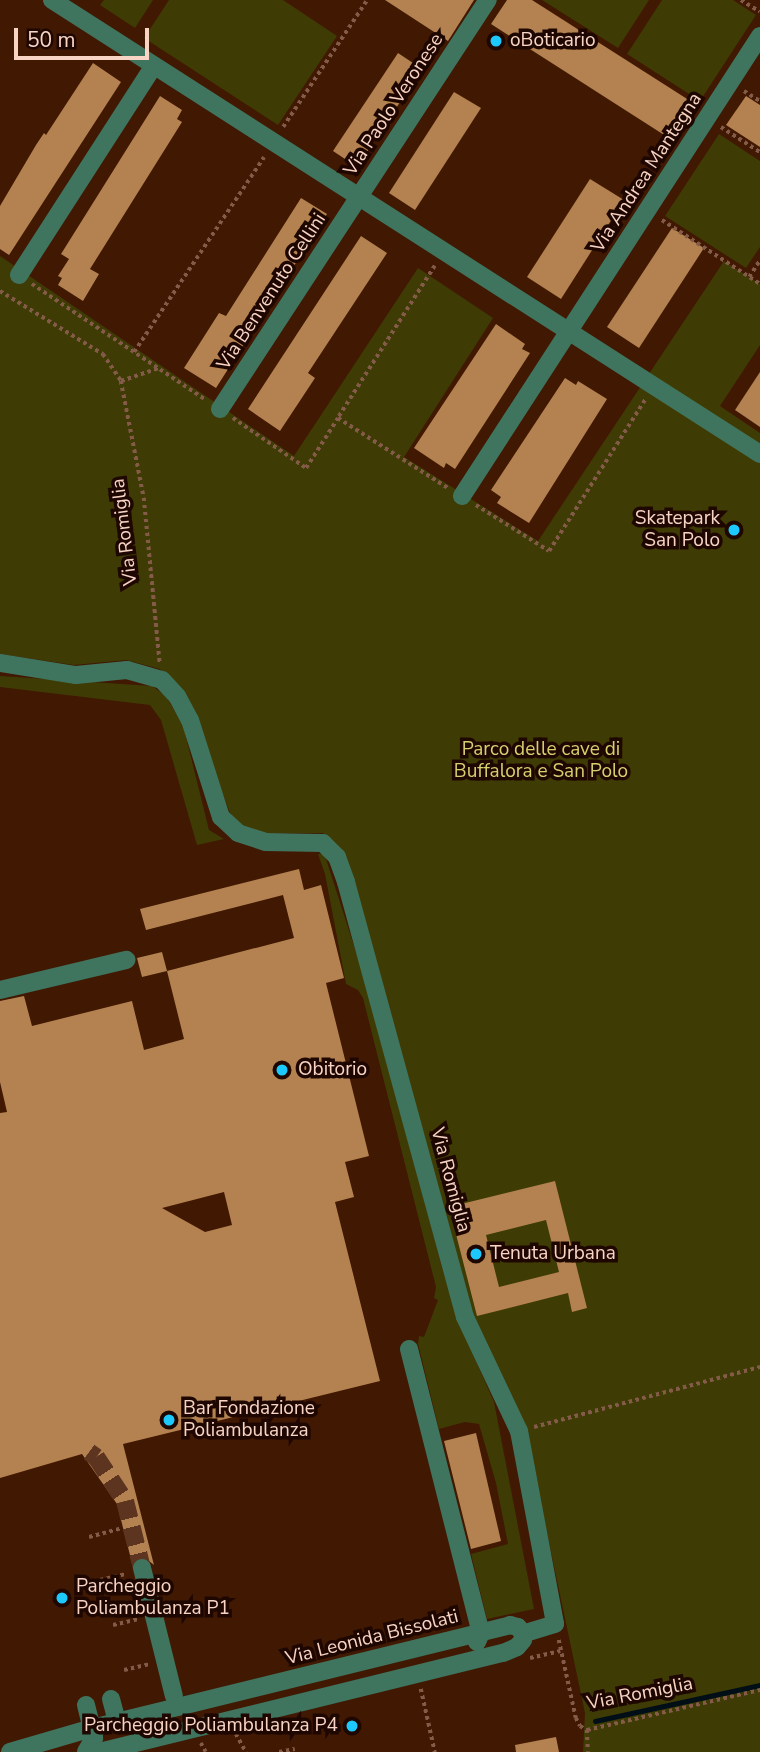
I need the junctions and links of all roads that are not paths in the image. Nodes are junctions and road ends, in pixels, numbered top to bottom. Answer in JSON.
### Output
{"nodes":[{"id":1,"x":488,"y":0,"type":"edge"},
{"id":2,"x":52,"y":1,"type":"edge"},
{"id":3,"x":760,"y":36,"type":"edge"},
{"id":4,"x":153,"y":67,"type":"junction"},
{"id":5,"x":359,"y":198,"type":"junction"},
{"id":6,"x":19,"y":275,"type":"road end"},
{"id":7,"x":570,"y":332,"type":"junction"},
{"id":8,"x":220,"y":410,"type":"road end"},
{"id":9,"x":760,"y":454,"type":"edge"},
{"id":10,"x":462,"y":496,"type":"road end"},
{"id":11,"x":0,"y":663,"type":"edge"},
{"id":12,"x":126,"y":960,"type":"dead end"},
{"id":13,"x":0,"y":990,"type":"edge"},
{"id":14,"x":409,"y":1349,"type":"dead end"},
{"id":15,"x":142,"y":1569,"type":"tunnel mouth"},
{"id":16,"x":555,"y":1624,"type":"joint"},
{"id":17,"x":481,"y":1633,"type":"junction"},
{"id":18,"x":523,"y":1634,"type":"junction"},
{"id":19,"x":425,"y":1676,"type":"junction"},
{"id":20,"x":274,"y":1684,"type":"junction"},
{"id":21,"x":174,"y":1696,"type":"dead end"},
{"id":22,"x":111,"y":1699,"type":"dead end"},
{"id":23,"x":86,"y":1705,"type":"dead end"},
{"id":24,"x":265,"y":1709,"type":"junction"},
{"id":25,"x":117,"y":1722,"type":"junction"},
{"id":26,"x":92,"y":1728,"type":"junction"},
{"id":27,"x":10,"y":1752,"type":"edge"},
{"id":28,"x":86,"y":1752,"type":"edge"},
{"id":29,"x":99,"y":1752,"type":"edge"}],
"edges":[{"from":1,"to":5,"type":"street","name":"Via Paolo Veronese"},
{"from":2,"to":4,"type":"street"},
{"from":3,"to":7,"type":"street","name":"Via Andrea Mantegna"},
{"from":4,"to":5,"type":"street"},
{"from":4,"to":6,"type":"street"},
{"from":5,"to":7,"type":"street"},
{"from":5,"to":8,"type":"street","name":"Via Benvenuto Cellini"},
{"from":7,"to":9,"type":"street"},
{"from":7,"to":10,"type":"street"},
{"from":11,"to":16,"type":"street","name":"Via Romiglia"},
{"from":12,"to":13,"type":"street"},
{"from":14,"to":17,"type":"street"},
{"from":15,"to":21,"type":"street"},
{"from":16,"to":18,"type":"street","name":"Via Leonida Bissolati"},
{"from":17,"to":18,"type":"street","name":"Via Leonida Bissolati"},
{"from":17,"to":19,"type":"street","name":"Via Leonida Bissolati"},
{"from":17,"to":20,"type":"street","name":"Via Leonida Bissolati"},
{"from":18,"to":19,"type":"street","name":"Via Leonida Bissolati"},
{"from":19,"to":24,"type":"street","name":"Via Leonida Bissolati"},
{"from":20,"to":24,"type":"street","name":"Via Leonida Bissolati"},
{"from":20,"to":25,"type":"street","name":"Via Leonida Bissolati"},
{"from":22,"to":25,"type":"street"},
{"from":23,"to":26,"type":"street"},
{"from":24,"to":29,"type":"street","name":"Via Leonida Bissolati"},
{"from":25,"to":26,"type":"street","name":"Via Leonida Bissolati"},
{"from":26,"to":27,"type":"street","name":"Via Leonida Bissolati"},
{"from":26,"to":28,"type":"street"}]}
